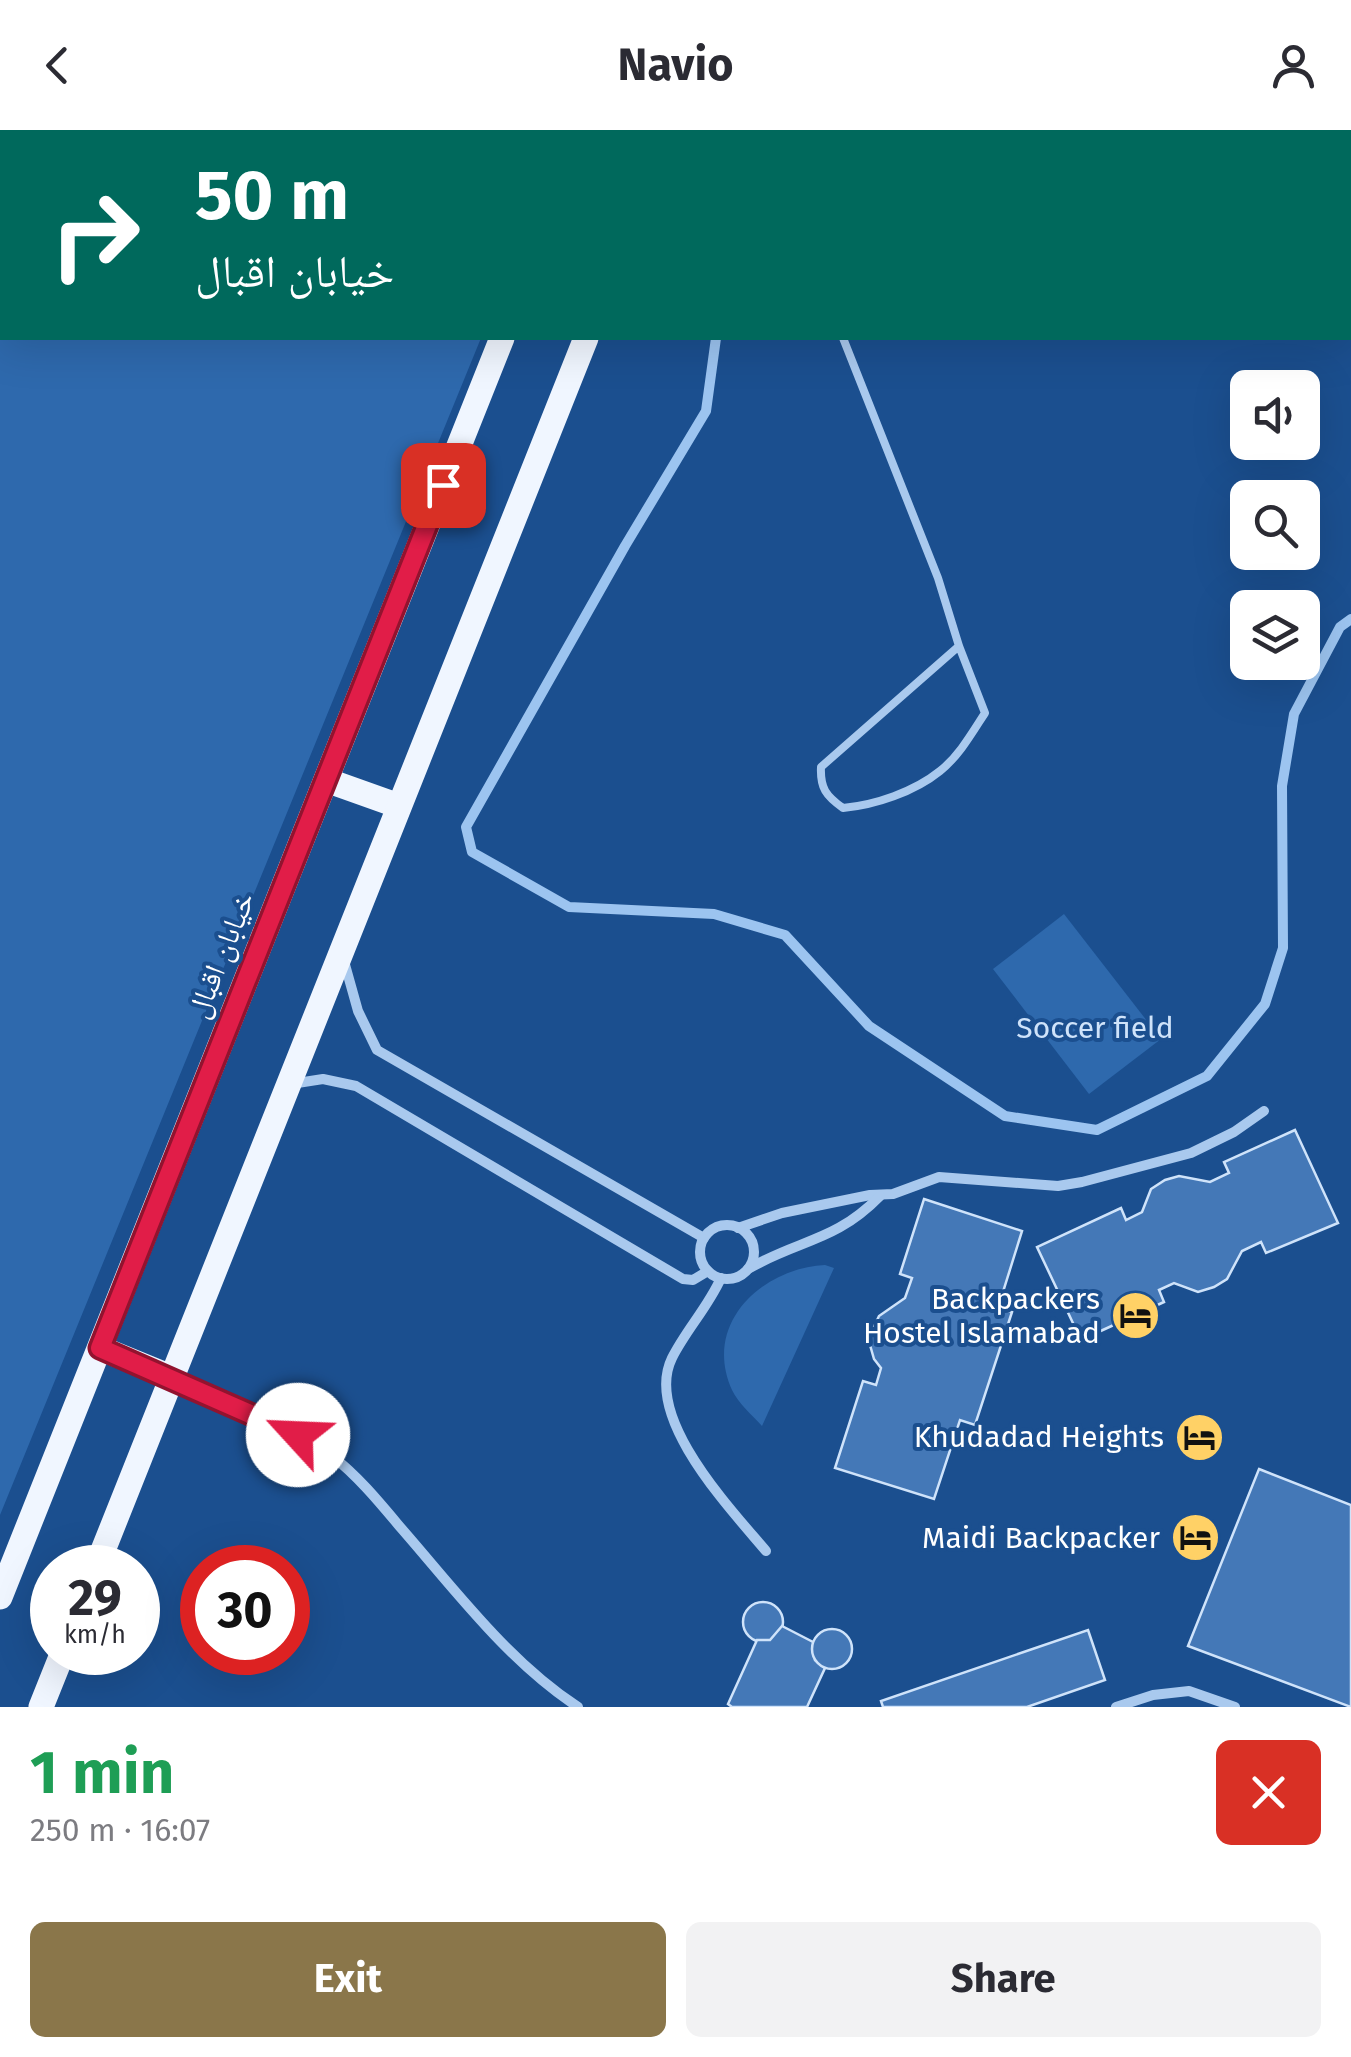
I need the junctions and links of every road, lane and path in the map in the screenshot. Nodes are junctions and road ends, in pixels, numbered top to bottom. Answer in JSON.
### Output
{"nodes":[{"id":1,"x":501,"y":340,"type":"edge"},
{"id":2,"x":585,"y":340,"type":"edge"},
{"id":3,"x":844,"y":340,"type":"edge"},
{"id":4,"x":959,"y":646,"type":"junction"},
{"id":5,"x":326,"y":780,"type":"junction"},
{"id":6,"x":399,"y":806,"type":"junction"},
{"id":7,"x":342,"y":951,"type":"junction"},
{"id":8,"x":288,"y":1084,"type":"junction"},
{"id":9,"x":1264,"y":1111,"type":"dead end"},
{"id":10,"x":880,"y":1196,"type":"junction"},
{"id":11,"x":738,"y":1228,"type":"junction"},
{"id":12,"x":704,"y":1238,"type":"junction"},
{"id":13,"x":748,"y":1268,"type":"junction"},
{"id":14,"x":708,"y":1272,"type":"junction"},
{"id":15,"x":721,"y":1278,"type":"junction"},
{"id":16,"x":100,"y":1348,"type":"junction"},
{"id":17,"x":172,"y":1377,"type":"junction"},
{"id":18,"x":105,"y":1545,"type":"edge"},
{"id":19,"x":766,"y":1551,"type":"dead end"},
{"id":20,"x":0,"y":1597,"type":"edge"},
{"id":21,"x":54,"y":1675,"type":"edge"},
{"id":22,"x":41,"y":1707,"type":"edge"},
{"id":23,"x":578,"y":1707,"type":"edge"},
{"id":24,"x":1116,"y":1707,"type":"edge"},
{"id":25,"x":1235,"y":1707,"type":"edge"}],
"edges":[{"from":1,"to":5,"type":"main road","name":"خیابان اقبال"},
{"from":2,"to":6,"type":"main road"},
{"from":3,"to":4,"type":"lane"},
{"from":4,"to":4,"type":"lane"},
{"from":5,"to":6,"type":"main road"},
{"from":5,"to":16,"type":"main road","name":"خیابان اقبال"},
{"from":6,"to":7,"type":"main road"},
{"from":7,"to":8,"type":"main road"},
{"from":7,"to":12,"type":"street"},
{"from":8,"to":14,"type":"street"},
{"from":8,"to":17,"type":"main road"},
{"from":9,"to":10,"type":"street"},
{"from":10,"to":11,"type":"street"},
{"from":10,"to":13,"type":"street"},
{"from":11,"to":12,"type":"street"},
{"from":11,"to":13,"type":"street"},
{"from":12,"to":14,"type":"street"},
{"from":13,"to":15,"type":"street"},
{"from":14,"to":15,"type":"street"},
{"from":15,"to":19,"type":"street"},
{"from":16,"to":17,"type":"main road"},
{"from":16,"to":20,"type":"main road","name":"خیابان اقبال"},
{"from":17,"to":18,"type":"main road"},
{"from":17,"to":23,"type":"street"},
{"from":21,"to":22,"type":"main road"},
{"from":24,"to":25,"type":"street"}]}
